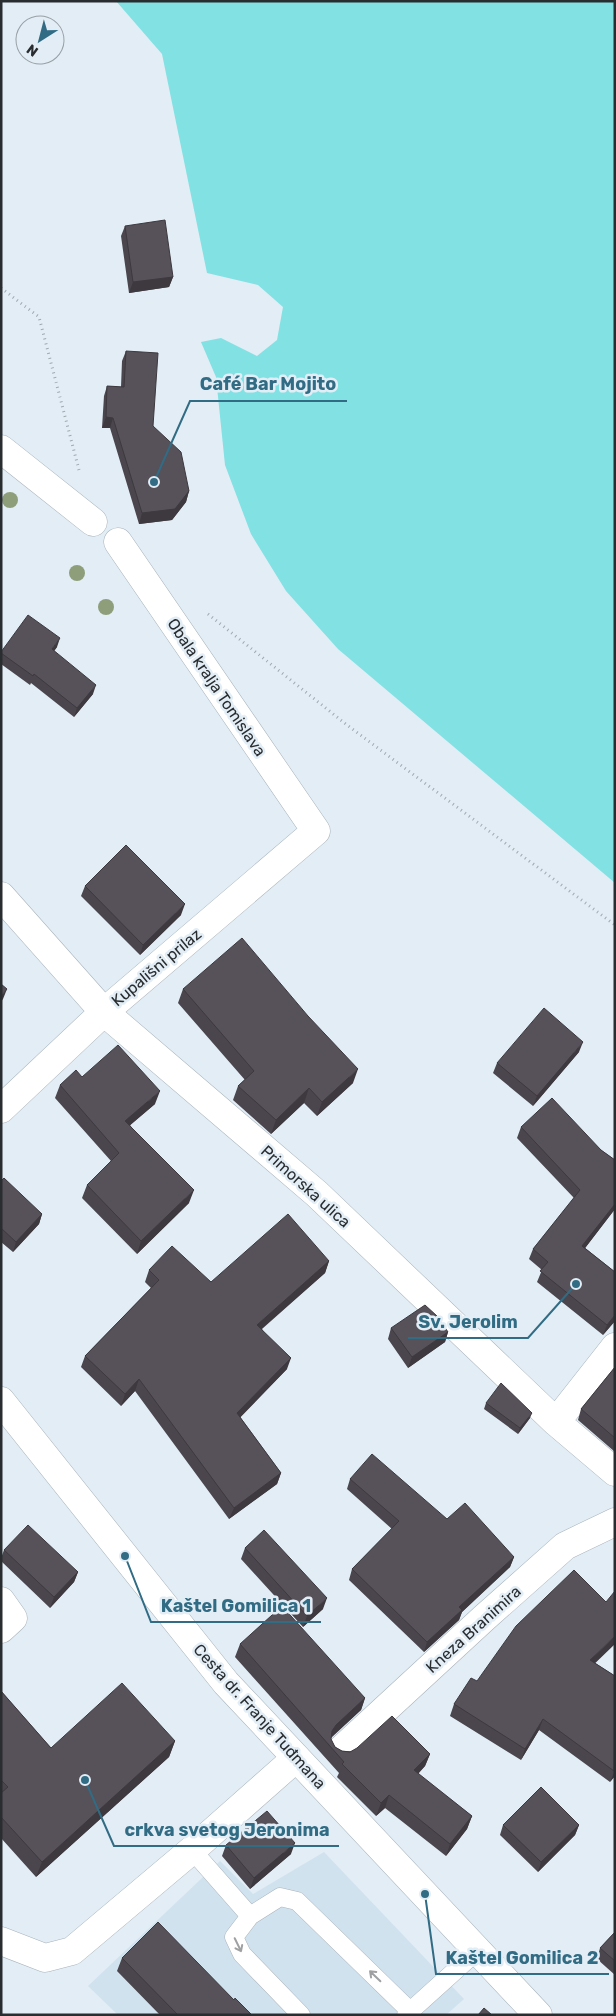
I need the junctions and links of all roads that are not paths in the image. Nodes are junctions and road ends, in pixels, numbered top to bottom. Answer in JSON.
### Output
{"nodes":[{"id":1,"x":1,"y":449,"type":"edge"},
{"id":2,"x":93,"y":522,"type":"dead end"},
{"id":3,"x":118,"y":542,"type":"dead end"},
{"id":4,"x":316,"y":831,"type":"joint"},
{"id":5,"x":1,"y":896,"type":"edge"},
{"id":6,"x":104,"y":1012,"type":"junction"},
{"id":7,"x":1,"y":1109,"type":"edge"},
{"id":8,"x":615,"y":1347,"type":"edge"},
{"id":9,"x":1,"y":1401,"type":"edge"},
{"id":10,"x":556,"y":1422,"type":"junction"},
{"id":11,"x":615,"y":1472,"type":"edge"},
{"id":12,"x":615,"y":1522,"type":"edge"},
{"id":13,"x":1,"y":1600,"type":"edge"},
{"id":14,"x":1,"y":1628,"type":"edge"},
{"id":15,"x":342,"y":1749,"type":"edge"},
{"id":16,"x":296,"y":1758,"type":"junction"},
{"id":17,"x":192,"y":1850,"type":"junction"},
{"id":18,"x":250,"y":1916,"type":"junction"},
{"id":19,"x":1,"y":1940,"type":"edge"},
{"id":20,"x":477,"y":1950,"type":"junction"},
{"id":21,"x":408,"y":2013,"type":"edge"},
{"id":22,"x":302,"y":2015,"type":"edge"},
{"id":23,"x":538,"y":2015,"type":"edge"}],
"edges":[{"from":1,"to":2,"type":"street"},
{"from":3,"to":4,"type":"street","name":"Obala kralja Tomislava"},
{"from":4,"to":6,"type":"street","name":"Kupališni prilaz"},
{"from":5,"to":6,"type":"street","name":"Primorska ulica"},
{"from":6,"to":7,"type":"street","name":"Kupališni prilaz"},
{"from":6,"to":10,"type":"street","name":"Primorska ulica"},
{"from":8,"to":10,"type":"street"},
{"from":9,"to":16,"type":"street","name":"Cesta dr. Franje Tuđmana"},
{"from":10,"to":11,"type":"street","name":"Primorska ulica"},
{"from":12,"to":15,"type":"street","name":"Kneza Branimira"},
{"from":13,"to":14,"type":"street"},
{"from":16,"to":17,"type":"street"},
{"from":16,"to":20,"type":"street","name":"Cesta dr. Franje Tuđmana"},
{"from":17,"to":18,"type":"lane"},
{"from":17,"to":19,"type":"street"},
{"from":21,"to":18,"type":"lane","one_way":true},
{"from":18,"to":22,"type":"lane","one_way":true},
{"from":20,"to":21,"type":"lane"},
{"from":20,"to":23,"type":"street","name":"Cesta dr. Franje Tuđmana"}]}
